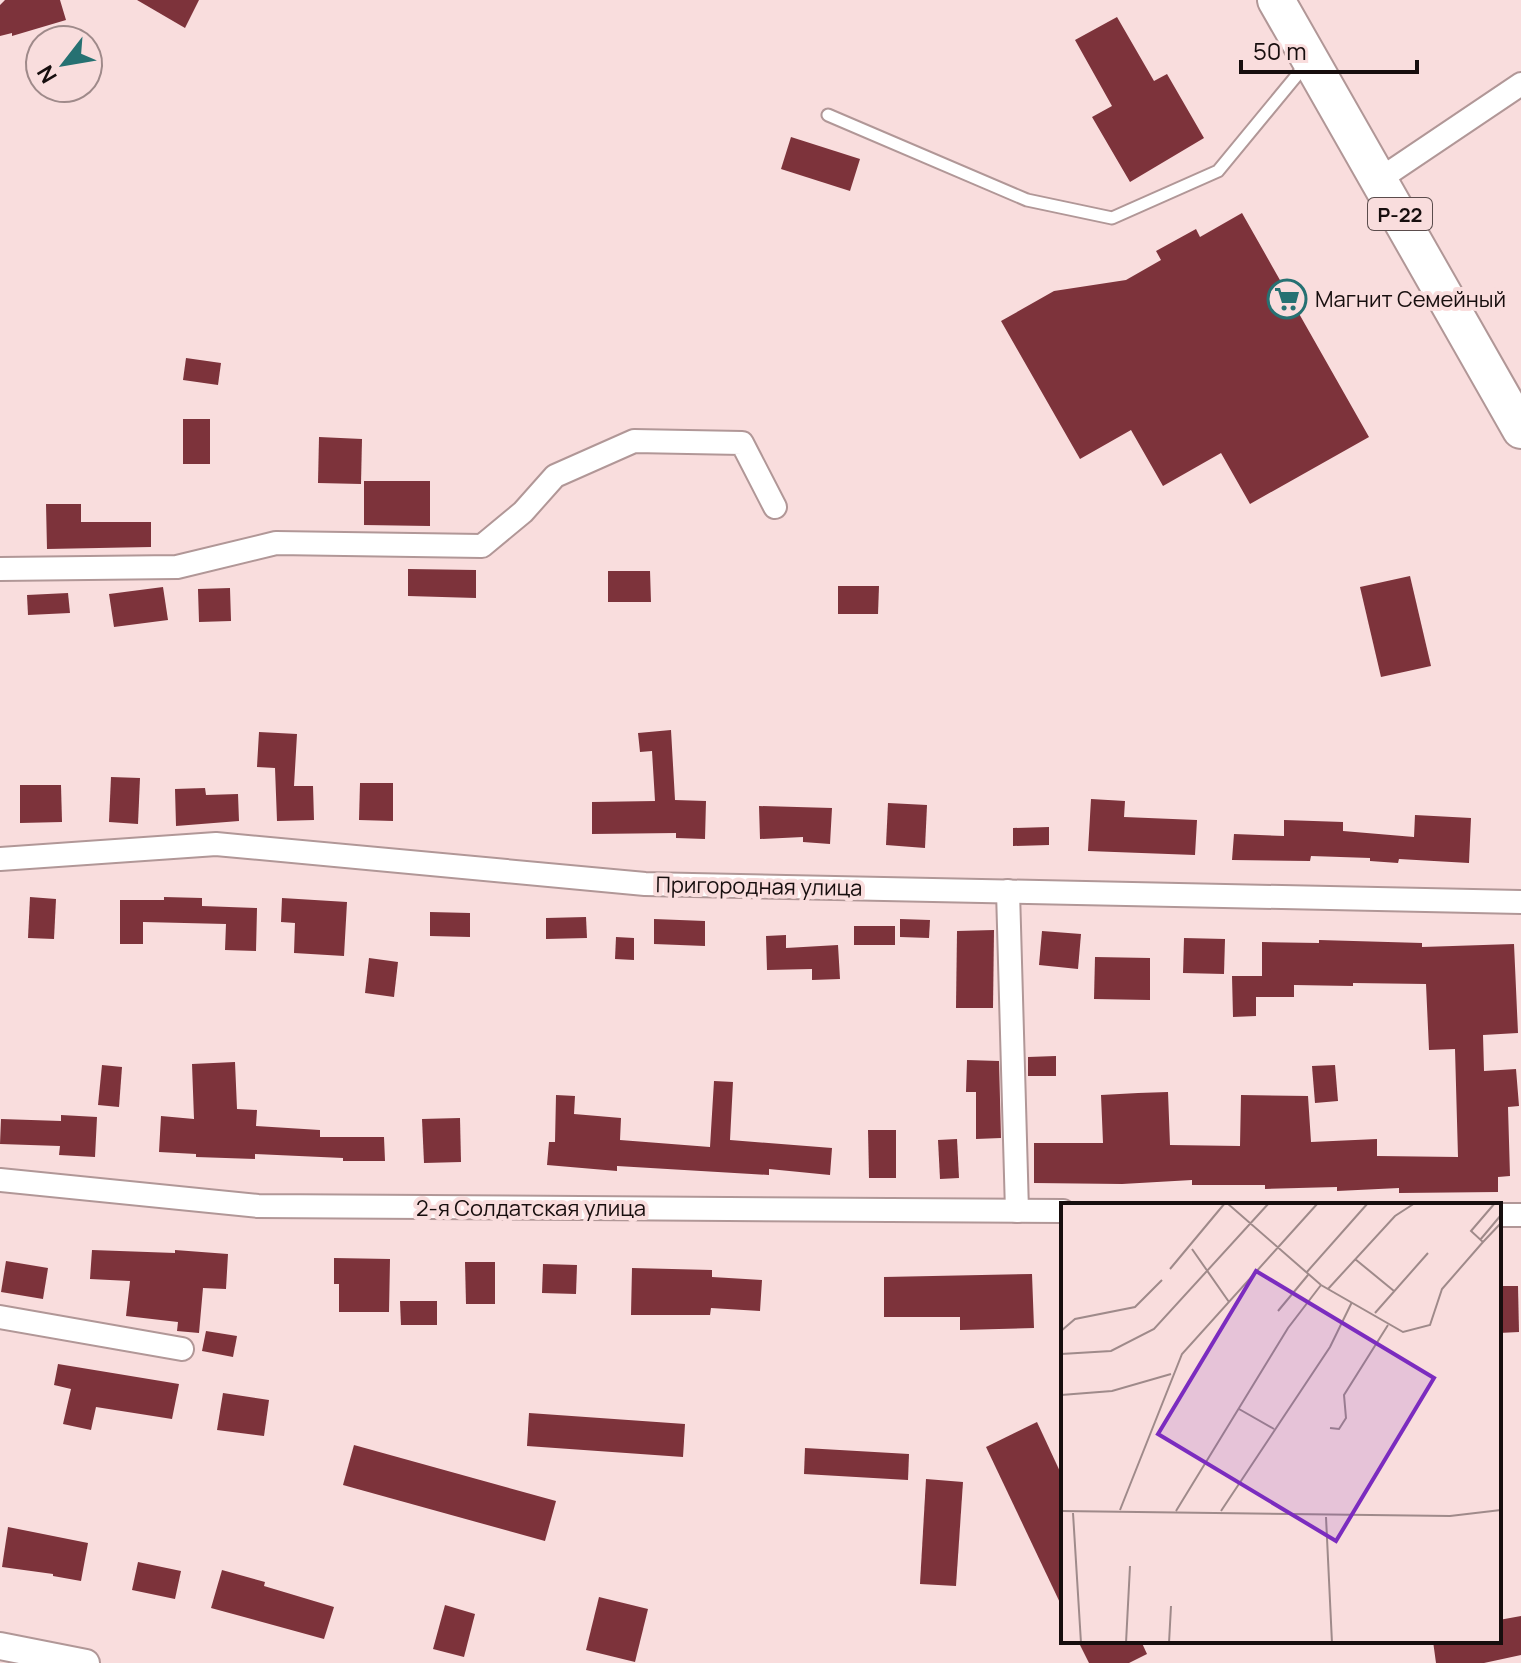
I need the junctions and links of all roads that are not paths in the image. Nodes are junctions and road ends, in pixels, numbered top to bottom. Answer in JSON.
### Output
{"nodes":[{"id":1,"x":1276,"y":0,"type":"edge"},
{"id":2,"x":1310,"y":60,"type":"junction"},
{"id":3,"x":1521,"y":84,"type":"edge"},
{"id":4,"x":828,"y":115,"type":"dead end"},
{"id":5,"x":1380,"y":179,"type":"junction"},
{"id":6,"x":1521,"y":430,"type":"edge"},
{"id":7,"x":775,"y":507,"type":"dead end"},
{"id":8,"x":0,"y":569,"type":"edge"},
{"id":9,"x":0,"y":859,"type":"edge"},
{"id":10,"x":1008,"y":891,"type":"junction"},
{"id":11,"x":1521,"y":902,"type":"edge"},
{"id":12,"x":0,"y":1180,"type":"edge"},
{"id":13,"x":1017,"y":1211,"type":"junction"},
{"id":14,"x":1061,"y":1211,"type":"edge"},
{"id":15,"x":0,"y":1317,"type":"edge"},
{"id":16,"x":182,"y":1349,"type":"dead end"},
{"id":17,"x":0,"y":1646,"type":"edge"},
{"id":18,"x":86,"y":1663,"type":"edge"}],
"edges":[{"from":1,"to":2,"type":"highway","number":"Р-22"},
{"from":2,"to":4,"type":"lane"},
{"from":2,"to":5,"type":"highway","number":"Р-22"},
{"from":3,"to":5,"type":"street"},
{"from":5,"to":6,"type":"highway","number":"Р-22"},
{"from":7,"to":8,"type":"street"},
{"from":9,"to":10,"type":"street","name":"Пригородная улица"},
{"from":10,"to":11,"type":"street","name":"Пригородная улица"},
{"from":10,"to":13,"type":"street"},
{"from":12,"to":13,"type":"street","name":"2-я Солдатская улица"},
{"from":13,"to":14,"type":"street","name":"2-я Солдатская улица"},
{"from":15,"to":16,"type":"street"},
{"from":17,"to":18,"type":"street"}]}
